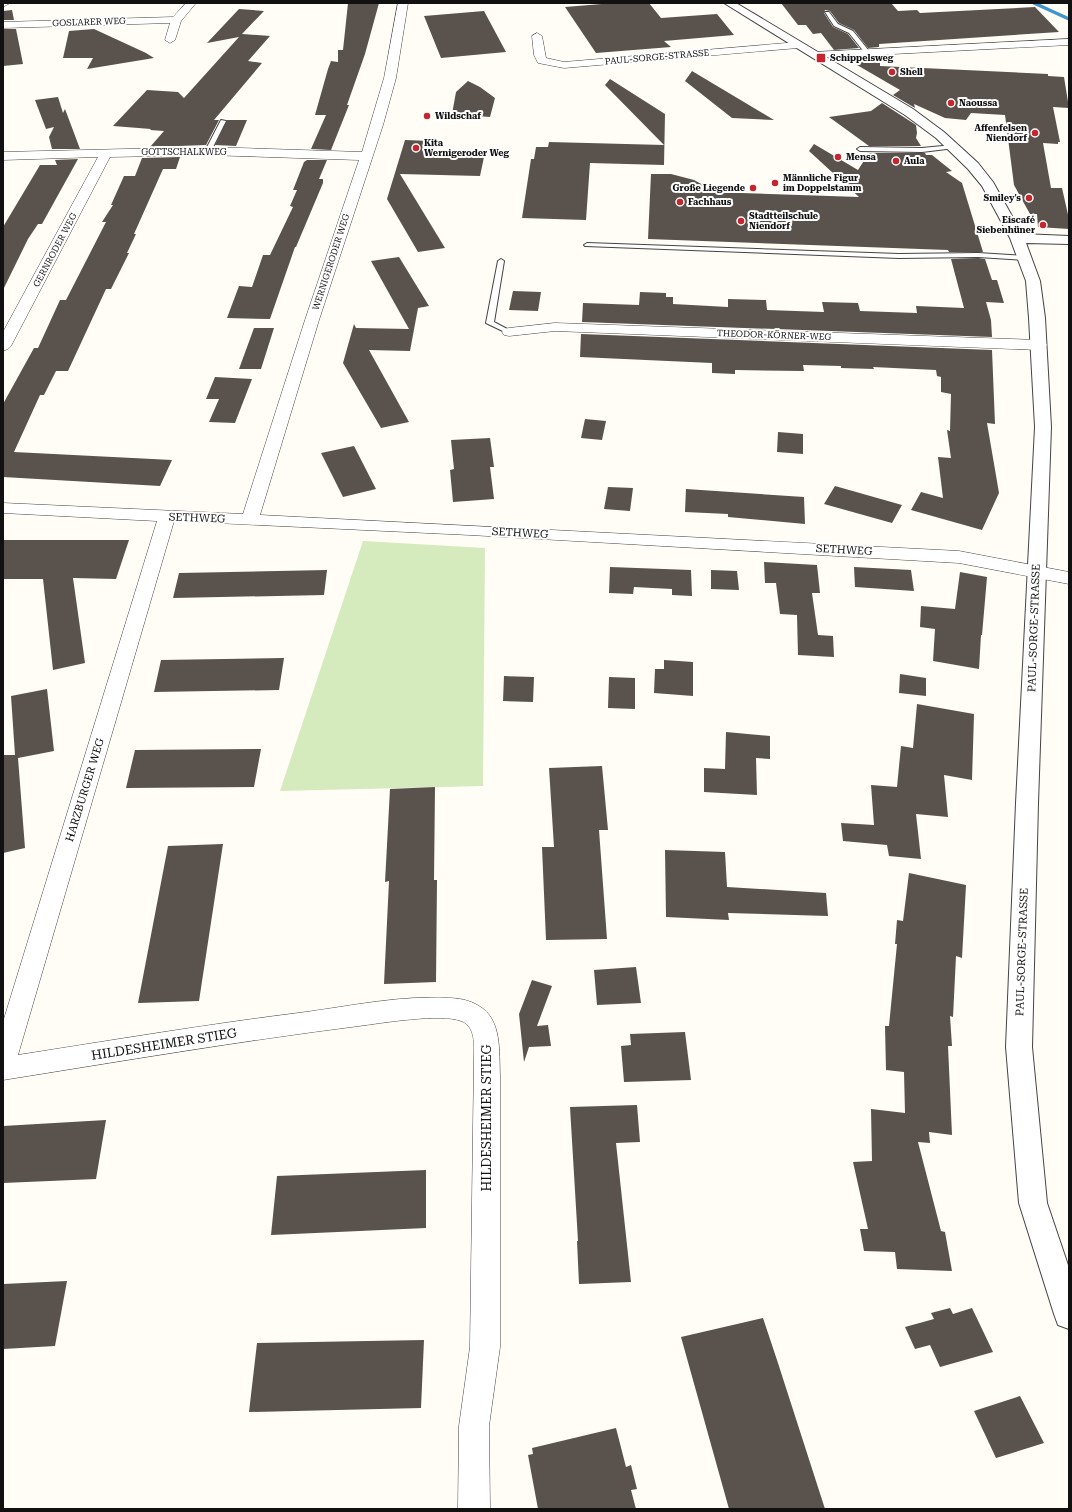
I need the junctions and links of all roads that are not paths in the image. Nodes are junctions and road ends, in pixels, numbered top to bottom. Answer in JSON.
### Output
{"nodes":[{"id":1,"x":192,"y":3,"type":"edge"},
{"id":2,"x":404,"y":3,"type":"edge"},
{"id":3,"x":729,"y":3,"type":"edge"},
{"id":4,"x":734,"y":3,"type":"edge"},
{"id":5,"x":826,"y":13,"type":"dead end"},
{"id":6,"x":176,"y":20,"type":"junction"},
{"id":7,"x":3,"y":26,"type":"edge"},
{"id":8,"x":537,"y":36,"type":"dead end"},
{"id":9,"x":170,"y":40,"type":"dead end"},
{"id":10,"x":1069,"y":42,"type":"edge"},
{"id":11,"x":798,"y":45,"type":"junction"},
{"id":12,"x":867,"y":52,"type":"junction"},
{"id":13,"x":815,"y":55,"type":"junction"},
{"id":14,"x":223,"y":121,"type":"dead end"},
{"id":15,"x":953,"y":147,"type":"junction"},
{"id":16,"x":860,"y":149,"type":"dead end"},
{"id":17,"x":208,"y":151,"type":"junction"},
{"id":18,"x":106,"y":153,"type":"junction"},
{"id":19,"x":3,"y":156,"type":"edge"},
{"id":20,"x":365,"y":156,"type":"junction"},
{"id":21,"x":1017,"y":238,"type":"junction"},
{"id":22,"x":1069,"y":240,"type":"edge"},
{"id":23,"x":587,"y":245,"type":"dead end"},
{"id":24,"x":1025,"y":258,"type":"junction"},
{"id":25,"x":501,"y":261,"type":"dead end"},
{"id":26,"x":509,"y":332,"type":"joint"},
{"id":27,"x":1039,"y":345,"type":"junction"},
{"id":28,"x":3,"y":346,"type":"edge"},
{"id":29,"x":3,"y":508,"type":"edge"},
{"id":30,"x":167,"y":517,"type":"junction"},
{"id":31,"x":250,"y":519,"type":"junction"},
{"id":32,"x":1037,"y":571,"type":"junction"},
{"id":33,"x":1069,"y":578,"type":"edge"},
{"id":34,"x":3,"y":1063,"type":"edge"},
{"id":35,"x":3,"y":1069,"type":"edge"},
{"id":36,"x":1069,"y":1314,"type":"edge"},
{"id":37,"x":474,"y":1509,"type":"edge"}],
"edges":[{"from":1,"to":6,"type":"street"},
{"from":2,"to":20,"type":"street","name":"WERNIGERODER WEG"},
{"from":3,"to":4,"type":"street","name":"PAUL-SORGE-STRASSE"},
{"from":3,"to":11,"type":"street","name":"PAUL-SORGE-STRASSE"},
{"from":5,"to":12,"type":"lane"},
{"from":6,"to":7,"type":"street","name":"GOSLARER WEG"},
{"from":6,"to":9,"type":"street"},
{"from":8,"to":11,"type":"street","name":"PAUL-SORGE-STRASSE"},
{"from":10,"to":12,"type":"street"},
{"from":11,"to":13,"type":"street","name":"PAUL-SORGE-STRASSE"},
{"from":12,"to":13,"type":"street"},
{"from":13,"to":15,"type":"street","name":"PAUL-SORGE-STRASSE"},
{"from":14,"to":17,"type":"lane"},
{"from":15,"to":16,"type":"lane"},
{"from":15,"to":21,"type":"street","name":"PAUL-SORGE-STRASSE"},
{"from":17,"to":18,"type":"street","name":"GOTTSCHALKWEG"},
{"from":17,"to":20,"type":"street","name":"GOTTSCHALKWEG"},
{"from":18,"to":19,"type":"street","name":"GOTTSCHALKWEG"},
{"from":18,"to":28,"type":"street","name":"GERNRODER WEG"},
{"from":20,"to":31,"type":"street","name":"WERNIGERODER WEG"},
{"from":21,"to":22,"type":"street"},
{"from":21,"to":24,"type":"street","name":"PAUL-SORGE-STRASSE"},
{"from":23,"to":24,"type":"lane"},
{"from":24,"to":27,"type":"street","name":"PAUL-SORGE-STRASSE"},
{"from":25,"to":26,"type":"lane"},
{"from":26,"to":27,"type":"street","name":"THEODOR-KÖRNER-WEG"},
{"from":27,"to":32,"type":"street","name":"PAUL-SORGE-STRASSE"},
{"from":29,"to":30,"type":"street","name":"SETHWEG"},
{"from":30,"to":31,"type":"street","name":"SETHWEG"},
{"from":30,"to":34,"type":"street","name":"HARZBURGER WEG"},
{"from":31,"to":32,"type":"street","name":"SETHWEG"},
{"from":32,"to":33,"type":"street","name":"SETHWEG"},
{"from":32,"to":36,"type":"street","name":"PAUL-SORGE-STRASSE"},
{"from":35,"to":37,"type":"street","name":"HILDESHEIMER STIEG"}]}
